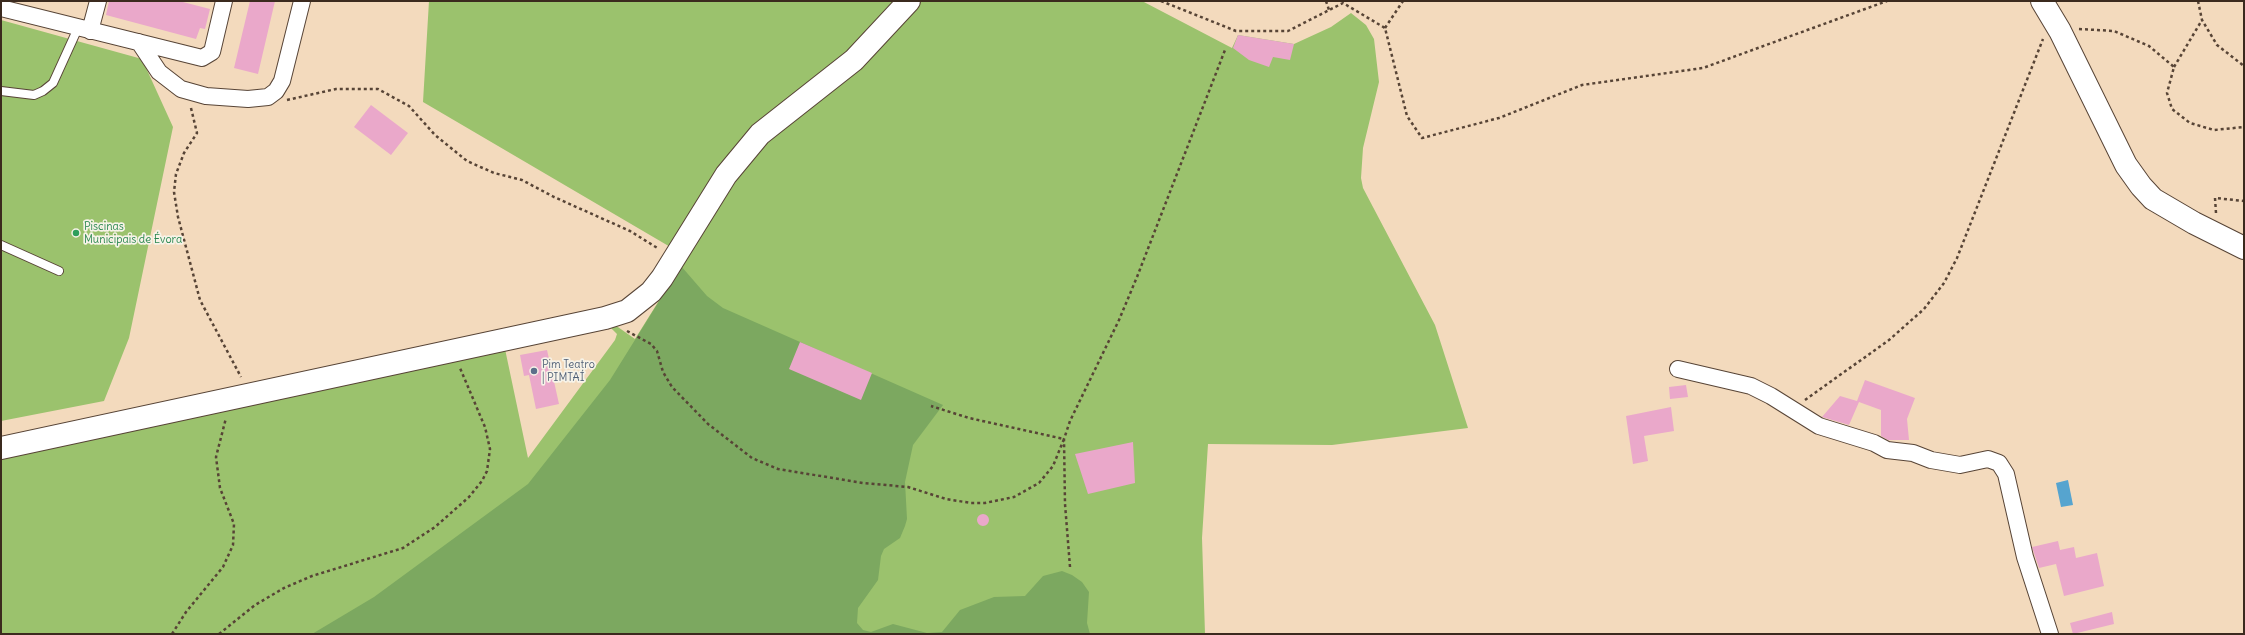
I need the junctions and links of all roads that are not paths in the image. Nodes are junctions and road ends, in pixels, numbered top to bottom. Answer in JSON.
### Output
{"nodes":[{"id":1,"x":98,"y":1,"type":"edge"},
{"id":2,"x":224,"y":1,"type":"edge"},
{"id":3,"x":302,"y":1,"type":"edge"},
{"id":4,"x":909,"y":1,"type":"edge"},
{"id":5,"x":2042,"y":1,"type":"edge"},
{"id":6,"x":1,"y":8,"type":"edge"},
{"id":7,"x":29,"y":8,"type":"edge"},
{"id":8,"x":84,"y":29,"type":"junction"},
{"id":9,"x":139,"y":42,"type":"junction"},
{"id":10,"x":1,"y":91,"type":"edge"},
{"id":11,"x":1,"y":245,"type":"edge"},
{"id":12,"x":2244,"y":248,"type":"edge"},
{"id":13,"x":59,"y":270,"type":"dead end"},
{"id":14,"x":1678,"y":370,"type":"dead end"},
{"id":15,"x":1,"y":448,"type":"edge"},
{"id":16,"x":2050,"y":634,"type":"edge"}],
"edges":[{"from":1,"to":8,"type":"street"},
{"from":2,"to":9,"type":"street"},
{"from":3,"to":9,"type":"street"},
{"from":4,"to":15,"type":"street"},
{"from":5,"to":12,"type":"street"},
{"from":6,"to":7,"type":"street"},
{"from":7,"to":8,"type":"street"},
{"from":8,"to":9,"type":"street"},
{"from":8,"to":10,"type":"lane"},
{"from":11,"to":13,"type":"lane"},
{"from":14,"to":16,"type":"street"}]}
